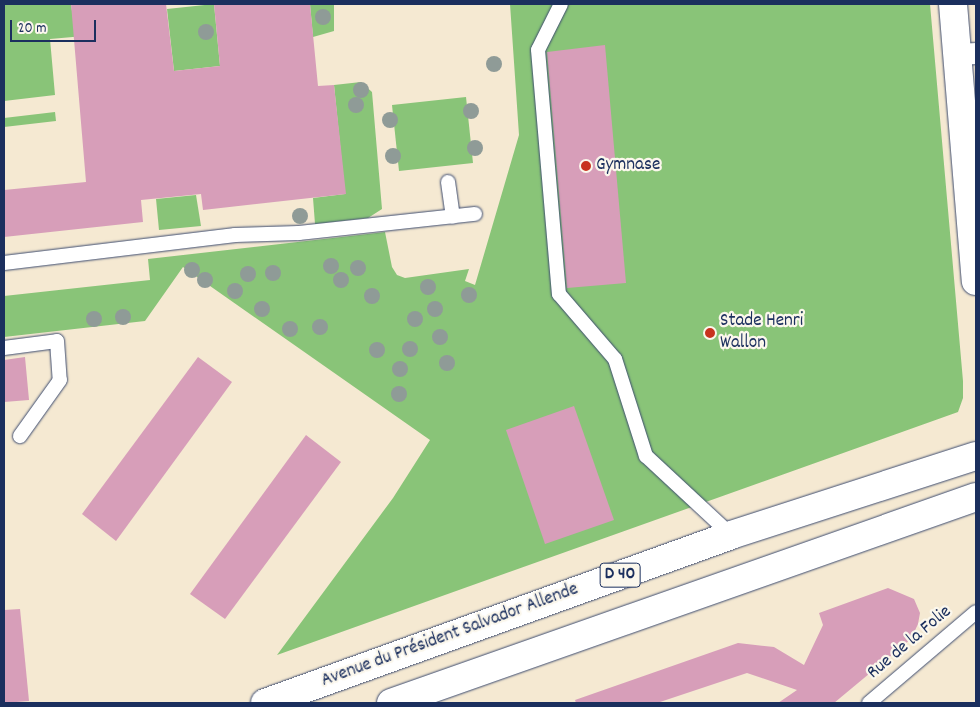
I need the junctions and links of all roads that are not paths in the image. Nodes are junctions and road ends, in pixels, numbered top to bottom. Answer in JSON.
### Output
{"nodes":[{"id":1,"x":561,"y":4,"type":"edge"},
{"id":2,"x":953,"y":4,"type":"edge"},
{"id":3,"x":967,"y":54,"type":"edge"},
{"id":4,"x":448,"y":182,"type":"dead end"},
{"id":5,"x":475,"y":214,"type":"dead end"},
{"id":6,"x":453,"y":217,"type":"junction"},
{"id":7,"x":4,"y":263,"type":"edge"},
{"id":8,"x":976,"y":281,"type":"edge"},
{"id":9,"x":4,"y":348,"type":"edge"},
{"id":10,"x":20,"y":436,"type":"dead end"},
{"id":11,"x":976,"y":456,"type":"edge"},
{"id":12,"x":976,"y":497,"type":"edge"},
{"id":13,"x":730,"y":535,"type":"junction"},
{"id":14,"x":976,"y":612,"type":"edge"},
{"id":15,"x":264,"y":703,"type":"edge"},
{"id":16,"x":391,"y":703,"type":"edge"},
{"id":17,"x":869,"y":703,"type":"edge"}],
"edges":[{"from":1,"to":13,"type":"lane"},
{"from":2,"to":3,"type":"main road"},
{"from":3,"to":8,"type":"main road"},
{"from":4,"to":6,"type":"lane"},
{"from":5,"to":6,"type":"lane"},
{"from":6,"to":7,"type":"lane"},
{"from":9,"to":10,"type":"lane"},
{"from":11,"to":13,"type":"main road","name":"Avenue du Président Salvador Allende","number":"D 40"},
{"from":12,"to":16,"type":"main road","number":"D 40"},
{"from":13,"to":15,"type":"main road","name":"Avenue du Président Salvador Allende","number":"D 40"},
{"from":14,"to":17,"type":"lane","name":"Rue de la Folie"}]}
